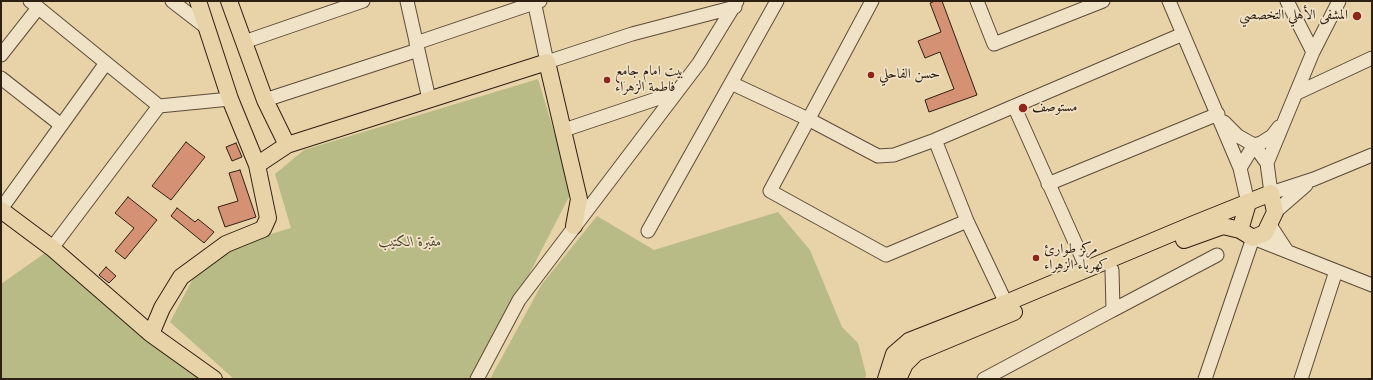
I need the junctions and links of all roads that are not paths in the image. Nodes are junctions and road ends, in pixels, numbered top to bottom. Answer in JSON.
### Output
{"nodes":[{"id":1,"x":172,"y":1,"type":"edge"},
{"id":2,"x":198,"y":1,"type":"edge"},
{"id":3,"x":229,"y":1,"type":"edge"},
{"id":4,"x":364,"y":1,"type":"edge"},
{"id":5,"x":407,"y":1,"type":"edge"},
{"id":6,"x":777,"y":1,"type":"edge"},
{"id":7,"x":872,"y":1,"type":"edge"},
{"id":8,"x":977,"y":1,"type":"edge"},
{"id":9,"x":1103,"y":1,"type":"edge"},
{"id":10,"x":1169,"y":1,"type":"edge"},
{"id":11,"x":1287,"y":1,"type":"edge"},
{"id":12,"x":1339,"y":1,"type":"edge"},
{"id":13,"x":536,"y":2,"type":"edge"},
{"id":14,"x":34,"y":4,"type":"edge"},
{"id":15,"x":736,"y":4,"type":"edge"},
{"id":16,"x":207,"y":28,"type":"junction"},
{"id":17,"x":1183,"y":34,"type":"junction"},
{"id":18,"x":244,"y":42,"type":"junction"},
{"id":19,"x":417,"y":47,"type":"junction"},
{"id":20,"x":1313,"y":52,"type":"junction"},
{"id":21,"x":1,"y":55,"type":"edge"},
{"id":22,"x":1372,"y":58,"type":"edge"},
{"id":23,"x":547,"y":62,"type":"junction"},
{"id":24,"x":106,"y":63,"type":"junction"},
{"id":25,"x":1,"y":78,"type":"edge"},
{"id":26,"x":732,"y":83,"type":"junction"},
{"id":27,"x":674,"y":93,"type":"junction"},
{"id":28,"x":1297,"y":93,"type":"junction"},
{"id":29,"x":230,"y":99,"type":"junction"},
{"id":30,"x":429,"y":99,"type":"junction"},
{"id":31,"x":265,"y":100,"type":"junction"},
{"id":32,"x":159,"y":106,"type":"junction"},
{"id":33,"x":1014,"y":106,"type":"junction"},
{"id":34,"x":1218,"y":114,"type":"junction"},
{"id":35,"x":808,"y":119,"type":"junction"},
{"id":36,"x":1284,"y":121,"type":"junction"},
{"id":37,"x":61,"y":125,"type":"junction"},
{"id":38,"x":564,"y":130,"type":"junction"},
{"id":39,"x":935,"y":140,"type":"junction"},
{"id":40,"x":287,"y":145,"type":"junction"},
{"id":41,"x":1254,"y":145,"type":"junction"},
{"id":42,"x":1372,"y":155,"type":"edge"},
{"id":43,"x":1267,"y":162,"type":"junction"},
{"id":44,"x":256,"y":165,"type":"junction"},
{"id":45,"x":1240,"y":168,"type":"junction"},
{"id":46,"x":1314,"y":179,"type":"junction"},
{"id":47,"x":1048,"y":184,"type":"junction"},
{"id":48,"x":1271,"y":194,"type":"junction"},
{"id":49,"x":1248,"y":203,"type":"junction"},
{"id":50,"x":1,"y":209,"type":"edge"},
{"id":51,"x":1273,"y":218,"type":"junction"},
{"id":52,"x":967,"y":221,"type":"junction"},
{"id":53,"x":574,"y":226,"type":"junction"},
{"id":54,"x":648,"y":231,"type":"dead end"},
{"id":55,"x":1247,"y":234,"type":"junction"},
{"id":56,"x":52,"y":248,"type":"junction"},
{"id":57,"x":1287,"y":251,"type":"junction"},
{"id":58,"x":1217,"y":255,"type":"dead end"},
{"id":59,"x":1087,"y":269,"type":"junction"},
{"id":60,"x":1112,"y":270,"type":"junction"},
{"id":61,"x":1336,"y":270,"type":"junction"},
{"id":62,"x":1372,"y":284,"type":"edge"},
{"id":63,"x":1006,"y":303,"type":"junction"},
{"id":64,"x":1113,"y":310,"type":"junction"},
{"id":65,"x":151,"y":334,"type":"junction"},
{"id":66,"x":214,"y":379,"type":"edge"},
{"id":67,"x":477,"y":379,"type":"edge"},
{"id":68,"x":886,"y":379,"type":"edge"},
{"id":69,"x":898,"y":379,"type":"edge"},
{"id":70,"x":984,"y":379,"type":"edge"},
{"id":71,"x":1205,"y":379,"type":"edge"},
{"id":72,"x":1301,"y":379,"type":"edge"}],
"edges":[{"from":1,"to":16,"type":"street"},
{"from":2,"to":16,"type":"main road"},
{"from":3,"to":18,"type":"main road"},
{"from":4,"to":18,"type":"street"},
{"from":5,"to":19,"type":"street"},
{"from":6,"to":26,"type":"street"},
{"from":7,"to":35,"type":"street"},
{"from":8,"to":9,"type":"street"},
{"from":10,"to":17,"type":"street"},
{"from":11,"to":20,"type":"street"},
{"from":12,"to":20,"type":"street"},
{"from":13,"to":19,"type":"street"},
{"from":13,"to":23,"type":"street"},
{"from":14,"to":21,"type":"street"},
{"from":14,"to":24,"type":"street"},
{"from":15,"to":23,"type":"street"},
{"from":15,"to":27,"type":"street"},
{"from":16,"to":29,"type":"main road"},
{"from":17,"to":33,"type":"street"},
{"from":17,"to":34,"type":"street"},
{"from":18,"to":31,"type":"main road"},
{"from":19,"to":30,"type":"street"},
{"from":19,"to":31,"type":"street"},
{"from":20,"to":28,"type":"street"},
{"from":22,"to":28,"type":"street"},
{"from":23,"to":30,"type":"main road"},
{"from":23,"to":38,"type":"main road"},
{"from":24,"to":32,"type":"street"},
{"from":24,"to":37,"type":"street"},
{"from":25,"to":37,"type":"street"},
{"from":26,"to":35,"type":"street"},
{"from":26,"to":54,"type":"street"},
{"from":27,"to":38,"type":"street"},
{"from":27,"to":53,"type":"street"},
{"from":28,"to":36,"type":"street"},
{"from":29,"to":32,"type":"street"},
{"from":29,"to":44,"type":"main road"},
{"from":30,"to":40,"type":"main road"},
{"from":31,"to":40,"type":"main road"},
{"from":32,"to":56,"type":"street"},
{"from":33,"to":39,"type":"street"},
{"from":33,"to":47,"type":"street"},
{"from":34,"to":41,"type":"street"},
{"from":34,"to":45,"type":"street"},
{"from":34,"to":47,"type":"street"},
{"from":35,"to":39,"type":"street"},
{"from":35,"to":52,"type":"street"},
{"from":36,"to":41,"type":"street"},
{"from":36,"to":43,"type":"street"},
{"from":37,"to":50,"type":"street"},
{"from":38,"to":53,"type":"main road"},
{"from":39,"to":52,"type":"street"},
{"from":40,"to":44,"type":"main road"},
{"from":41,"to":43,"type":"street"},
{"from":41,"to":45,"type":"street"},
{"from":42,"to":46,"type":"street"},
{"from":43,"to":48,"type":"street"},
{"from":44,"to":65,"type":"main road"},
{"from":45,"to":49,"type":"street"},
{"from":46,"to":48,"type":"street"},
{"from":46,"to":51,"type":"street"},
{"from":47,"to":59,"type":"street"},
{"from":48,"to":49,"type":"main road"},
{"from":48,"to":51,"type":"main road"},
{"from":49,"to":55,"type":"main road"},
{"from":49,"to":59,"type":"main road"},
{"from":50,"to":56,"type":"main road"},
{"from":51,"to":55,"type":"main road"},
{"from":51,"to":57,"type":"street"},
{"from":52,"to":63,"type":"street"},
{"from":53,"to":67,"type":"street"},
{"from":55,"to":57,"type":"street"},
{"from":55,"to":60,"type":"main road"},
{"from":55,"to":71,"type":"street"},
{"from":56,"to":65,"type":"main road"},
{"from":57,"to":61,"type":"street"},
{"from":58,"to":64,"type":"street"},
{"from":59,"to":63,"type":"main road"},
{"from":60,"to":64,"type":"street"},
{"from":60,"to":69,"type":"main road"},
{"from":61,"to":62,"type":"street"},
{"from":61,"to":72,"type":"street"},
{"from":63,"to":68,"type":"main road"},
{"from":64,"to":70,"type":"street"},
{"from":65,"to":66,"type":"main road"}]}
